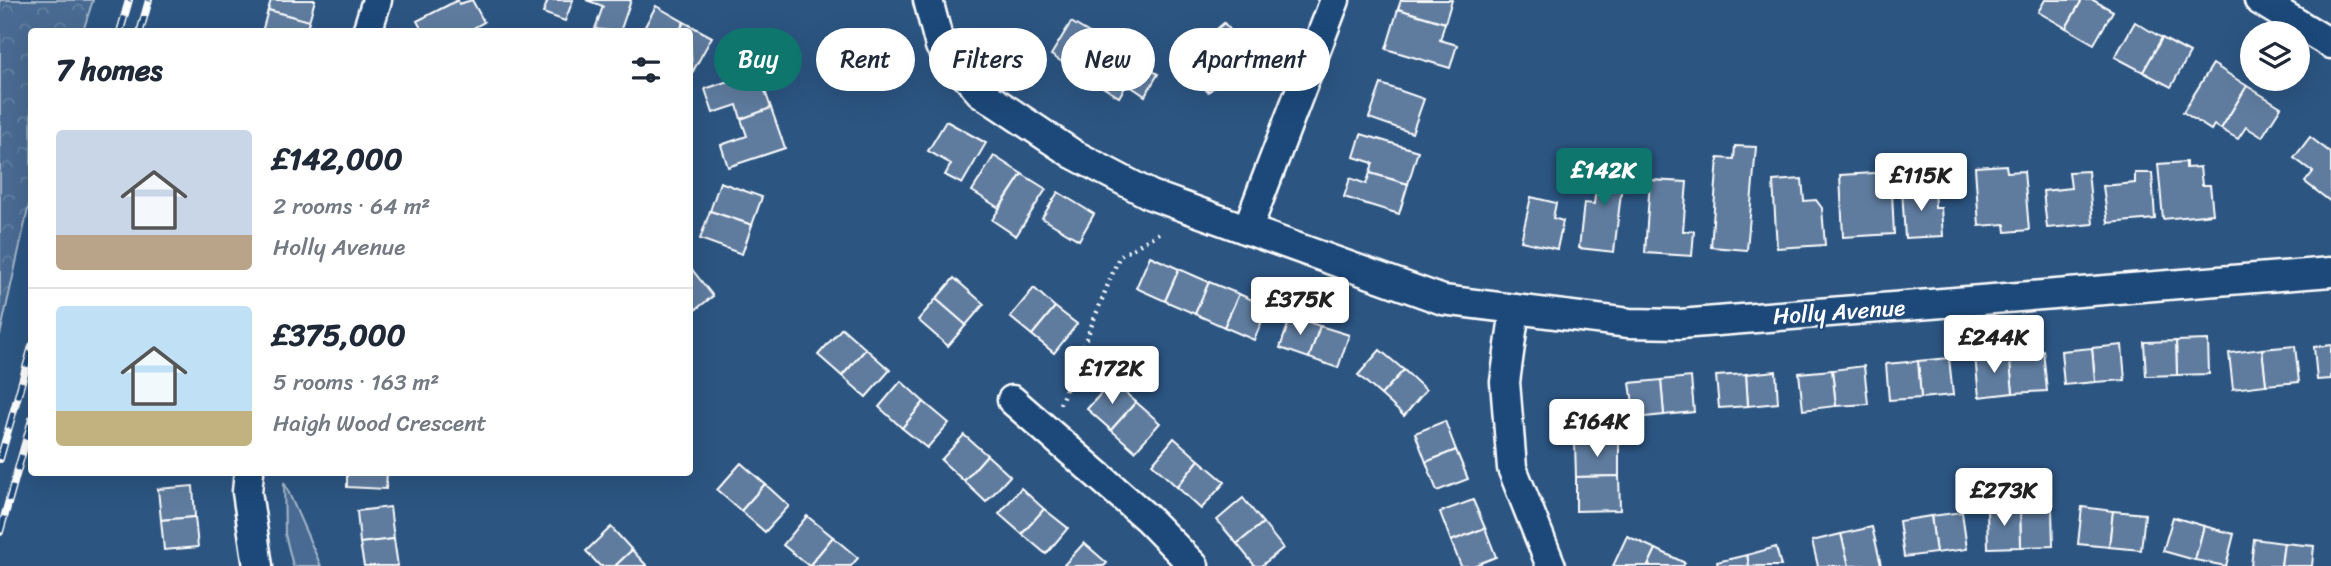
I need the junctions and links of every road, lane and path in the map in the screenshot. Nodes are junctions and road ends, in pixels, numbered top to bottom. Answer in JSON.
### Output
{"nodes":[{"id":1,"x":377,"y":0,"type":"edge"},
{"id":2,"x":928,"y":0,"type":"edge"},
{"id":3,"x":1335,"y":0,"type":"edge"},
{"id":4,"x":2259,"y":0,"type":"edge"},
{"id":5,"x":368,"y":28,"type":"edge"},
{"id":6,"x":2331,"y":44,"type":"edge"},
{"id":7,"x":1195,"y":210,"type":"junction"},
{"id":8,"x":1247,"y":230,"type":"junction"},
{"id":9,"x":2331,"y":272,"type":"edge"},
{"id":10,"x":1515,"y":309,"type":"junction"},
{"id":11,"x":1012,"y":400,"type":"dead end"},
{"id":12,"x":1049,"y":432,"type":"junction"},
{"id":13,"x":249,"y":476,"type":"edge"},
{"id":14,"x":258,"y":566,"type":"edge"},
{"id":15,"x":1194,"y":566,"type":"edge"},
{"id":16,"x":1551,"y":566,"type":"edge"}],
"edges":[{"from":1,"to":5,"type":"street"},
{"from":2,"to":7,"type":"street","name":"Holly Avenue"},
{"from":3,"to":8,"type":"street"},
{"from":4,"to":6,"type":"street"},
{"from":7,"to":8,"type":"street","name":"Holly Avenue"},
{"from":7,"to":12,"type":"path"},
{"from":8,"to":10,"type":"street","name":"Holly Avenue"},
{"from":9,"to":10,"type":"street","name":"Holly Avenue"},
{"from":10,"to":16,"type":"street"},
{"from":11,"to":12,"type":"street"},
{"from":12,"to":15,"type":"street"},
{"from":13,"to":14,"type":"street"}]}
